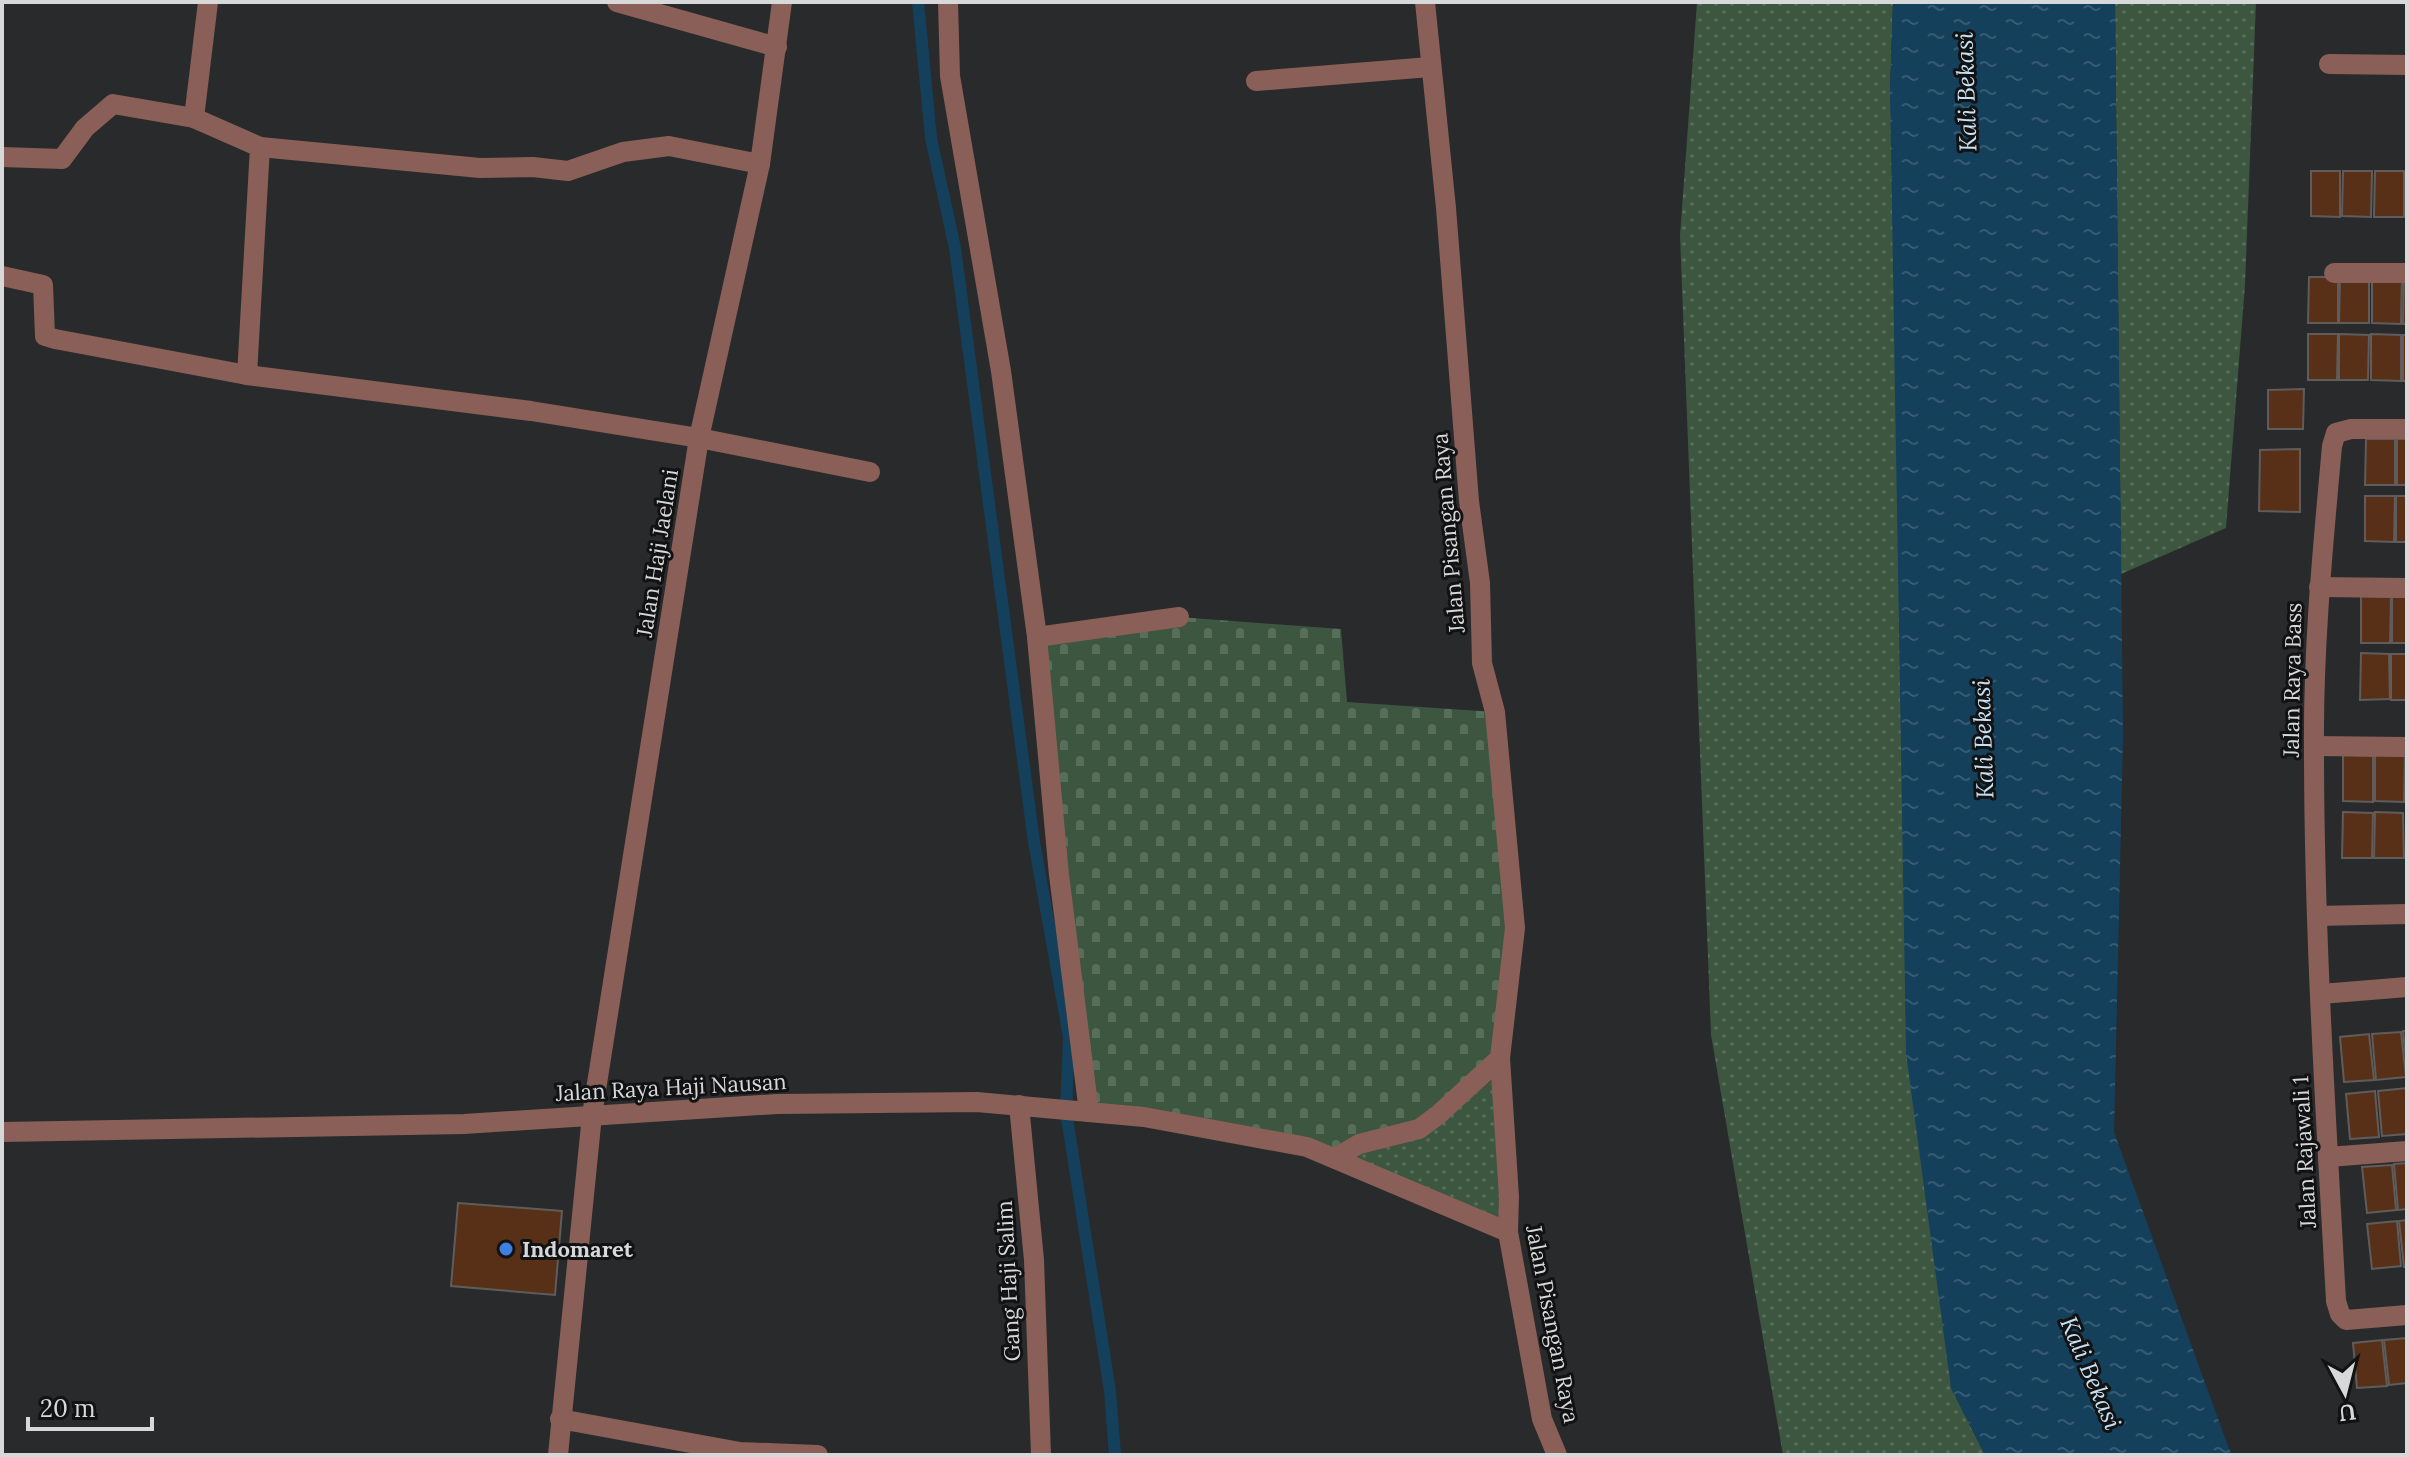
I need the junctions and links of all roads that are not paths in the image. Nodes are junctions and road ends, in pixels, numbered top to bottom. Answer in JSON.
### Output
{"nodes":[{"id":1,"x":208,"y":2,"type":"edge"},
{"id":2,"x":617,"y":2,"type":"edge"},
{"id":3,"x":782,"y":2,"type":"edge"},
{"id":4,"x":948,"y":2,"type":"edge"},
{"id":5,"x":1425,"y":2,"type":"edge"},
{"id":6,"x":777,"y":47,"type":"junction"},
{"id":7,"x":2329,"y":64,"type":"dead end"},
{"id":8,"x":2407,"y":65,"type":"edge"},
{"id":9,"x":1430,"y":67,"type":"junction"},
{"id":10,"x":1256,"y":81,"type":"dead end"},
{"id":11,"x":194,"y":118,"type":"junction"},
{"id":12,"x":260,"y":147,"type":"junction"},
{"id":13,"x":2,"y":157,"type":"edge"},
{"id":14,"x":760,"y":164,"type":"junction"},
{"id":15,"x":2334,"y":273,"type":"dead end"},
{"id":16,"x":2407,"y":273,"type":"edge"},
{"id":17,"x":2,"y":276,"type":"edge"},
{"id":18,"x":247,"y":375,"type":"junction"},
{"id":19,"x":2407,"y":429,"type":"edge"},
{"id":20,"x":699,"y":438,"type":"junction"},
{"id":21,"x":870,"y":472,"type":"dead end"},
{"id":22,"x":2319,"y":587,"type":"junction"},
{"id":23,"x":2407,"y":588,"type":"edge"},
{"id":24,"x":1179,"y":617,"type":"dead end"},
{"id":25,"x":1037,"y":637,"type":"junction"},
{"id":26,"x":2314,"y":746,"type":"junction"},
{"id":27,"x":2407,"y":747,"type":"edge"},
{"id":28,"x":2407,"y":914,"type":"edge"},
{"id":29,"x":2317,"y":916,"type":"junction"},
{"id":30,"x":2407,"y":987,"type":"edge"},
{"id":31,"x":2321,"y":994,"type":"junction"},
{"id":32,"x":1500,"y":1058,"type":"junction"},
{"id":33,"x":1019,"y":1105,"type":"junction"},
{"id":34,"x":1089,"y":1112,"type":"junction"},
{"id":35,"x":592,"y":1115,"type":"junction"},
{"id":36,"x":2,"y":1132,"type":"edge"},
{"id":37,"x":2407,"y":1151,"type":"edge"},
{"id":38,"x":1337,"y":1157,"type":"junction"},
{"id":39,"x":2328,"y":1157,"type":"junction"},
{"id":40,"x":1508,"y":1232,"type":"junction"},
{"id":41,"x":2407,"y":1315,"type":"edge"},
{"id":42,"x":560,"y":1419,"type":"junction"},
{"id":43,"x":558,"y":1455,"type":"edge"},
{"id":44,"x":818,"y":1455,"type":"edge"},
{"id":45,"x":1041,"y":1455,"type":"edge"},
{"id":46,"x":1557,"y":1455,"type":"edge"}],
"edges":[{"from":1,"to":11,"type":"street"},
{"from":2,"to":6,"type":"street"},
{"from":3,"to":6,"type":"street","name":"Jalan Haji Jaelani"},
{"from":4,"to":25,"type":"street"},
{"from":5,"to":9,"type":"street","name":"Jalan Pisangan Raya"},
{"from":6,"to":14,"type":"street","name":"Jalan Haji Jaelani"},
{"from":7,"to":8,"type":"street"},
{"from":9,"to":10,"type":"street"},
{"from":9,"to":32,"type":"street","name":"Jalan Pisangan Raya"},
{"from":11,"to":12,"type":"street"},
{"from":11,"to":13,"type":"street"},
{"from":12,"to":14,"type":"street"},
{"from":12,"to":18,"type":"street"},
{"from":14,"to":20,"type":"street","name":"Jalan Haji Jaelani"},
{"from":15,"to":16,"type":"street"},
{"from":17,"to":18,"type":"street"},
{"from":18,"to":20,"type":"street"},
{"from":19,"to":22,"type":"street","name":"Jalan Raya Bass"},
{"from":20,"to":21,"type":"street"},
{"from":20,"to":35,"type":"street","name":"Jalan Haji Jaelani"},
{"from":22,"to":23,"type":"street"},
{"from":22,"to":26,"type":"street","name":"Jalan Raya Bass"},
{"from":24,"to":25,"type":"street"},
{"from":25,"to":34,"type":"street"},
{"from":26,"to":27,"type":"street"},
{"from":26,"to":29,"type":"street","name":"Jalan Raya Bass"},
{"from":28,"to":29,"type":"street"},
{"from":29,"to":31,"type":"street","name":"Jalan Rajawali 1"},
{"from":30,"to":31,"type":"street"},
{"from":31,"to":39,"type":"street","name":"Jalan Rajawali 1"},
{"from":32,"to":38,"type":"street"},
{"from":32,"to":40,"type":"street","name":"Jalan Pisangan Raya"},
{"from":33,"to":34,"type":"street","name":"Jalan Raya Haji Nausan"},
{"from":33,"to":35,"type":"street","name":"Jalan Raya Haji Nausan"},
{"from":33,"to":45,"type":"street","name":"Gang Haji Salim"},
{"from":34,"to":38,"type":"street","name":"Jalan Raya Haji Nausan"},
{"from":35,"to":36,"type":"street","name":"Jalan Raya Haji Nausan"},
{"from":35,"to":42,"type":"street","name":"Jalan Haji Jaelani"},
{"from":37,"to":39,"type":"street"},
{"from":38,"to":40,"type":"street","name":"Jalan Raya Haji Nausan"},
{"from":39,"to":41,"type":"street","name":"Jalan Rajawali 1"},
{"from":40,"to":46,"type":"street","name":"Jalan Pisangan Raya"},
{"from":42,"to":43,"type":"street","name":"Jalan Haji Jaelani"},
{"from":42,"to":44,"type":"street"}]}
